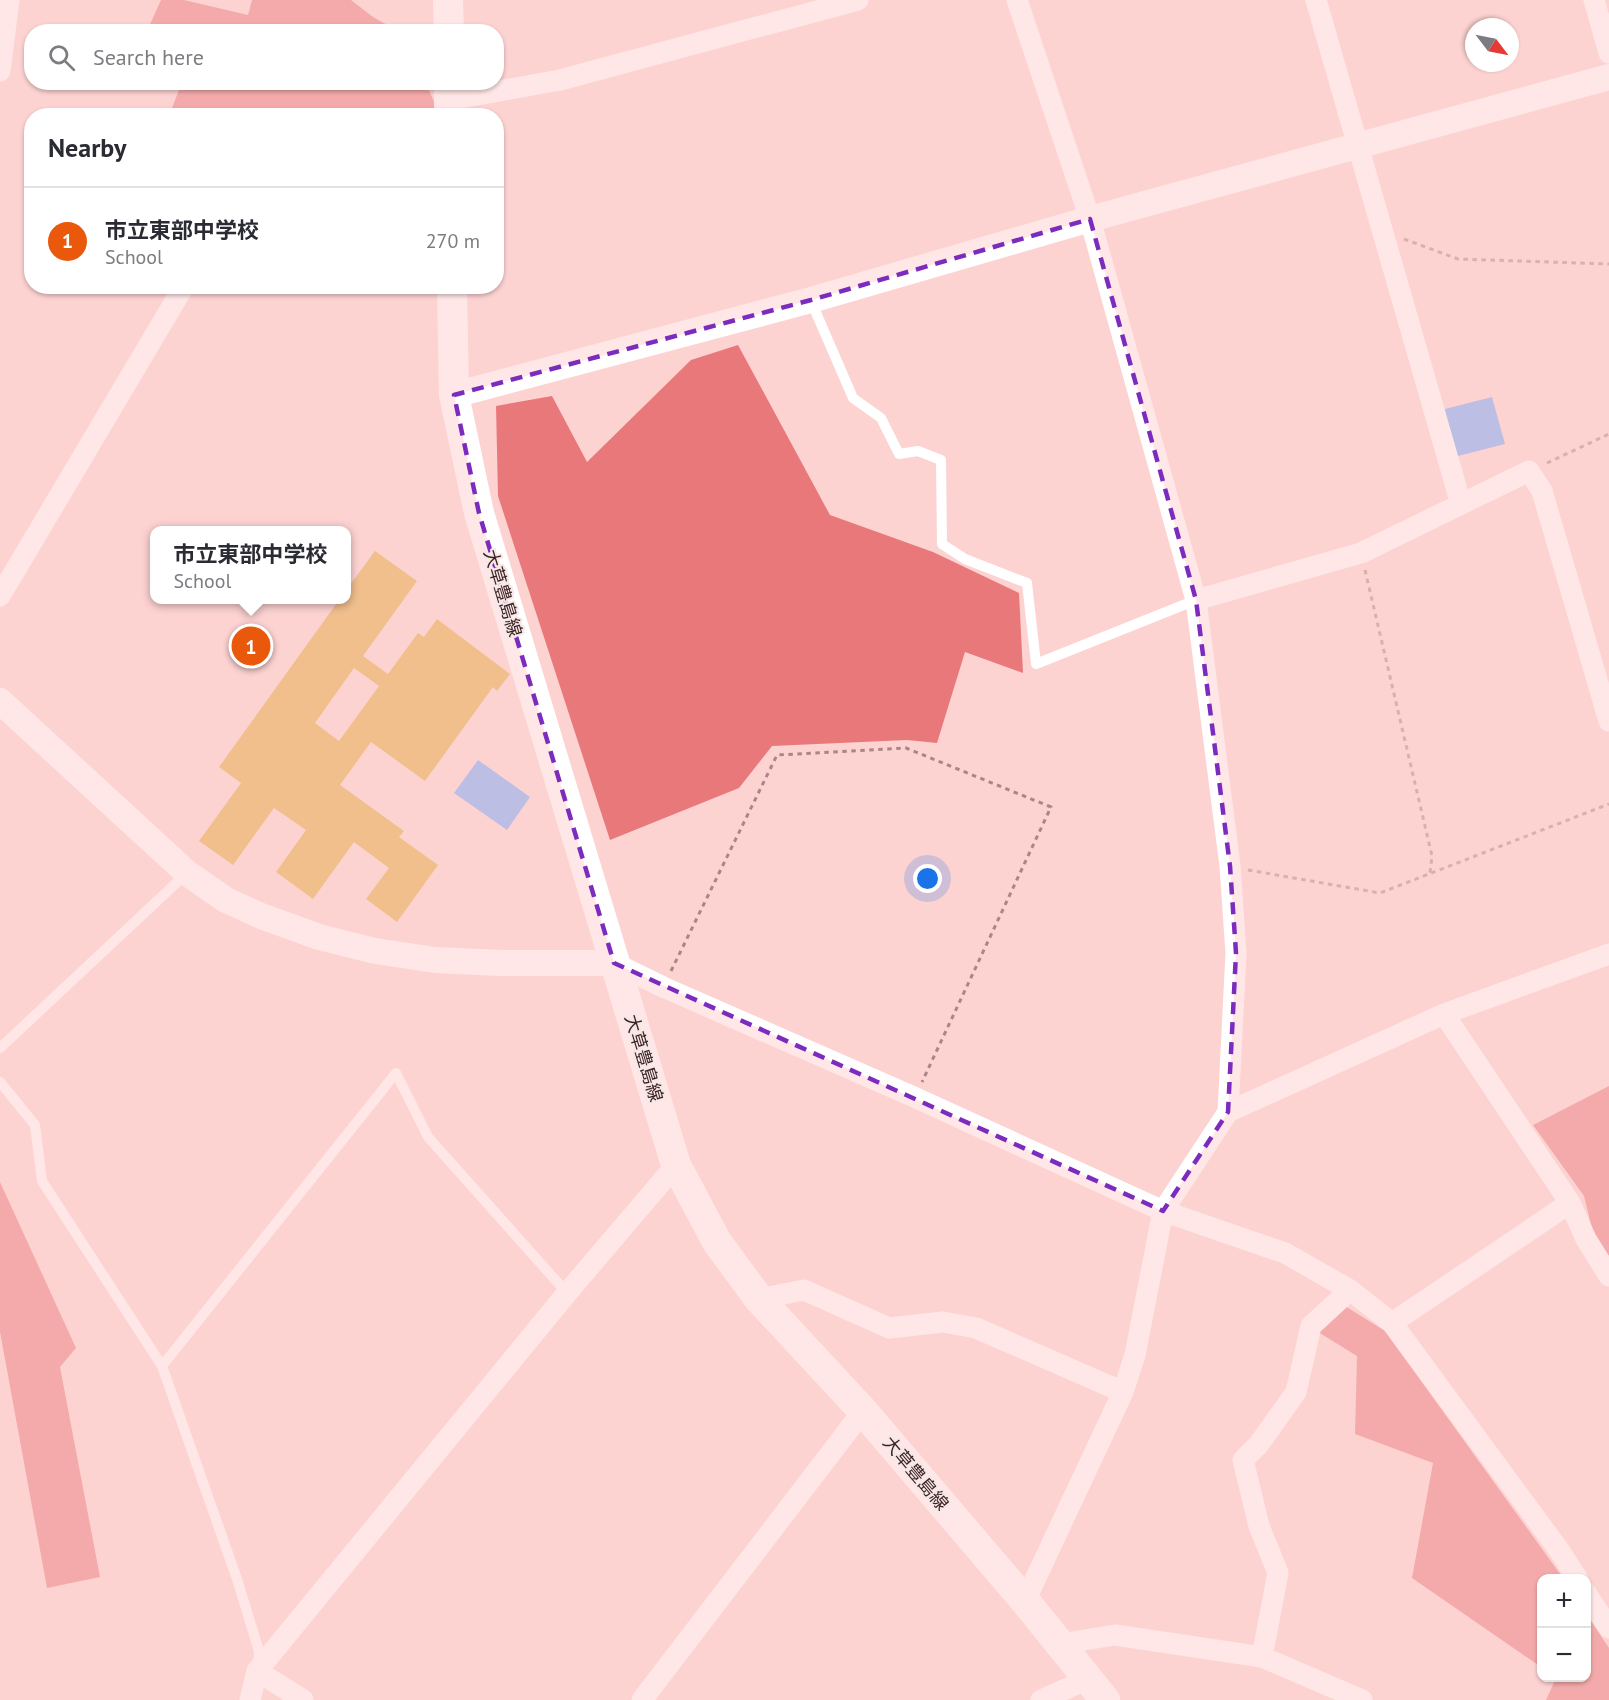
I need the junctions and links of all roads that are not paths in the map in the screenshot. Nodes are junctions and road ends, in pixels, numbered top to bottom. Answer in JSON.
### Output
{"nodes":[{"id":1,"x":9,"y":0,"type":"edge"},
{"id":2,"x":448,"y":0,"type":"edge"},
{"id":3,"x":858,"y":0,"type":"edge"},
{"id":4,"x":1017,"y":0,"type":"edge"},
{"id":5,"x":1316,"y":0,"type":"edge"},
{"id":6,"x":1594,"y":0,"type":"edge"},
{"id":7,"x":449,"y":24,"type":"edge"},
{"id":8,"x":1609,"y":53,"type":"edge"},
{"id":9,"x":0,"y":71,"type":"edge"},
{"id":10,"x":1609,"y":77,"type":"edge"},
{"id":11,"x":502,"y":90,"type":"edge"},
{"id":12,"x":504,"y":90,"type":"edge"},
{"id":13,"x":449,"y":99,"type":"edge"},
{"id":14,"x":1359,"y":144,"type":"junction"},
{"id":15,"x":1090,"y":219,"type":"junction"},
{"id":16,"x":179,"y":294,"type":"edge"},
{"id":17,"x":452,"y":294,"type":"edge"},
{"id":18,"x":811,"y":300,"type":"junction"},
{"id":19,"x":454,"y":395,"type":"junction"},
{"id":20,"x":1461,"y":504,"type":"junction"},
{"id":21,"x":0,"y":596,"type":"edge"},
{"id":22,"x":1196,"y":600,"type":"junction"},
{"id":23,"x":0,"y":701,"type":"edge"},
{"id":24,"x":1609,"y":721,"type":"edge"},
{"id":25,"x":187,"y":873,"type":"junction"},
{"id":26,"x":1609,"y":954,"type":"edge"},
{"id":27,"x":614,"y":963,"type":"junction"},
{"id":28,"x":1444,"y":1014,"type":"junction"},
{"id":29,"x":0,"y":1048,"type":"edge"},
{"id":30,"x":0,"y":1082,"type":"edge"},
{"id":31,"x":1228,"y":1112,"type":"junction"},
{"id":32,"x":676,"y":1165,"type":"junction"},
{"id":33,"x":1570,"y":1203,"type":"junction"},
{"id":34,"x":1163,"y":1211,"type":"junction"},
{"id":35,"x":1609,"y":1276,"type":"edge"},
{"id":36,"x":1350,"y":1290,"type":"junction"},
{"id":37,"x":567,"y":1293,"type":"junction"},
{"id":38,"x":759,"y":1299,"type":"junction"},
{"id":39,"x":1392,"y":1323,"type":"junction"},
{"id":40,"x":162,"y":1365,"type":"junction"},
{"id":41,"x":1123,"y":1392,"type":"junction"},
{"id":42,"x":863,"y":1411,"type":"junction"},
{"id":43,"x":1574,"y":1574,"type":"edge"},
{"id":44,"x":1591,"y":1599,"type":"edge"},
{"id":45,"x":1025,"y":1601,"type":"junction"},
{"id":46,"x":1609,"y":1628,"type":"edge"},
{"id":47,"x":1060,"y":1644,"type":"junction"},
{"id":48,"x":1262,"y":1657,"type":"junction"},
{"id":49,"x":257,"y":1671,"type":"junction"},
{"id":50,"x":1096,"y":1689,"type":"edge"},
{"id":51,"x":1359,"y":1699,"type":"edge"},
{"id":52,"x":250,"y":1700,"type":"edge"},
{"id":53,"x":303,"y":1700,"type":"edge"},
{"id":54,"x":642,"y":1700,"type":"edge"},
{"id":55,"x":1041,"y":1700,"type":"edge"}],
"edges":[{"from":1,"to":9,"type":"street"},
{"from":2,"to":7,"type":"main road"},
{"from":3,"to":12,"type":"street"},
{"from":4,"to":15,"type":"street"},
{"from":5,"to":14,"type":"street"},
{"from":6,"to":8,"type":"street"},
{"from":10,"to":14,"type":"street"},
{"from":11,"to":13,"type":"street"},
{"from":14,"to":15,"type":"street"},
{"from":14,"to":20,"type":"street"},
{"from":15,"to":18,"type":"street"},
{"from":15,"to":22,"type":"street"},
{"from":16,"to":21,"type":"street"},
{"from":17,"to":19,"type":"main road","name":"大草豊島線"},
{"from":18,"to":19,"type":"street"},
{"from":18,"to":22,"type":"lane"},
{"from":19,"to":27,"type":"main road","name":"大草豊島線"},
{"from":20,"to":22,"type":"street"},
{"from":20,"to":24,"type":"street"},
{"from":22,"to":31,"type":"street"},
{"from":23,"to":25,"type":"street"},
{"from":25,"to":27,"type":"street"},
{"from":25,"to":29,"type":"lane"},
{"from":26,"to":28,"type":"street"},
{"from":27,"to":32,"type":"main road","name":"大草豊島線"},
{"from":27,"to":34,"type":"street"},
{"from":28,"to":31,"type":"street"},
{"from":28,"to":33,"type":"street"},
{"from":30,"to":40,"type":"lane"},
{"from":31,"to":34,"type":"street"},
{"from":32,"to":37,"type":"street"},
{"from":32,"to":38,"type":"main road","name":"大草豊島線"},
{"from":33,"to":35,"type":"street"},
{"from":33,"to":39,"type":"street"},
{"from":34,"to":36,"type":"street"},
{"from":34,"to":41,"type":"street"},
{"from":36,"to":39,"type":"street"},
{"from":36,"to":48,"type":"street"},
{"from":37,"to":40,"type":"lane"},
{"from":37,"to":49,"type":"street"},
{"from":38,"to":41,"type":"street"},
{"from":38,"to":42,"type":"main road","name":"大草豊島線"},
{"from":39,"to":43,"type":"street"},
{"from":40,"to":49,"type":"lane"},
{"from":41,"to":45,"type":"street"},
{"from":42,"to":45,"type":"main road","name":"大草豊島線"},
{"from":42,"to":54,"type":"street"},
{"from":44,"to":46,"type":"street"},
{"from":45,"to":47,"type":"main road","name":"大草豊島線"},
{"from":47,"to":48,"type":"street"},
{"from":47,"to":50,"type":"main road","name":"大草豊島線"},
{"from":48,"to":51,"type":"street"},
{"from":49,"to":52,"type":"street"},
{"from":49,"to":53,"type":"street"},
{"from":50,"to":55,"type":"street"}]}
